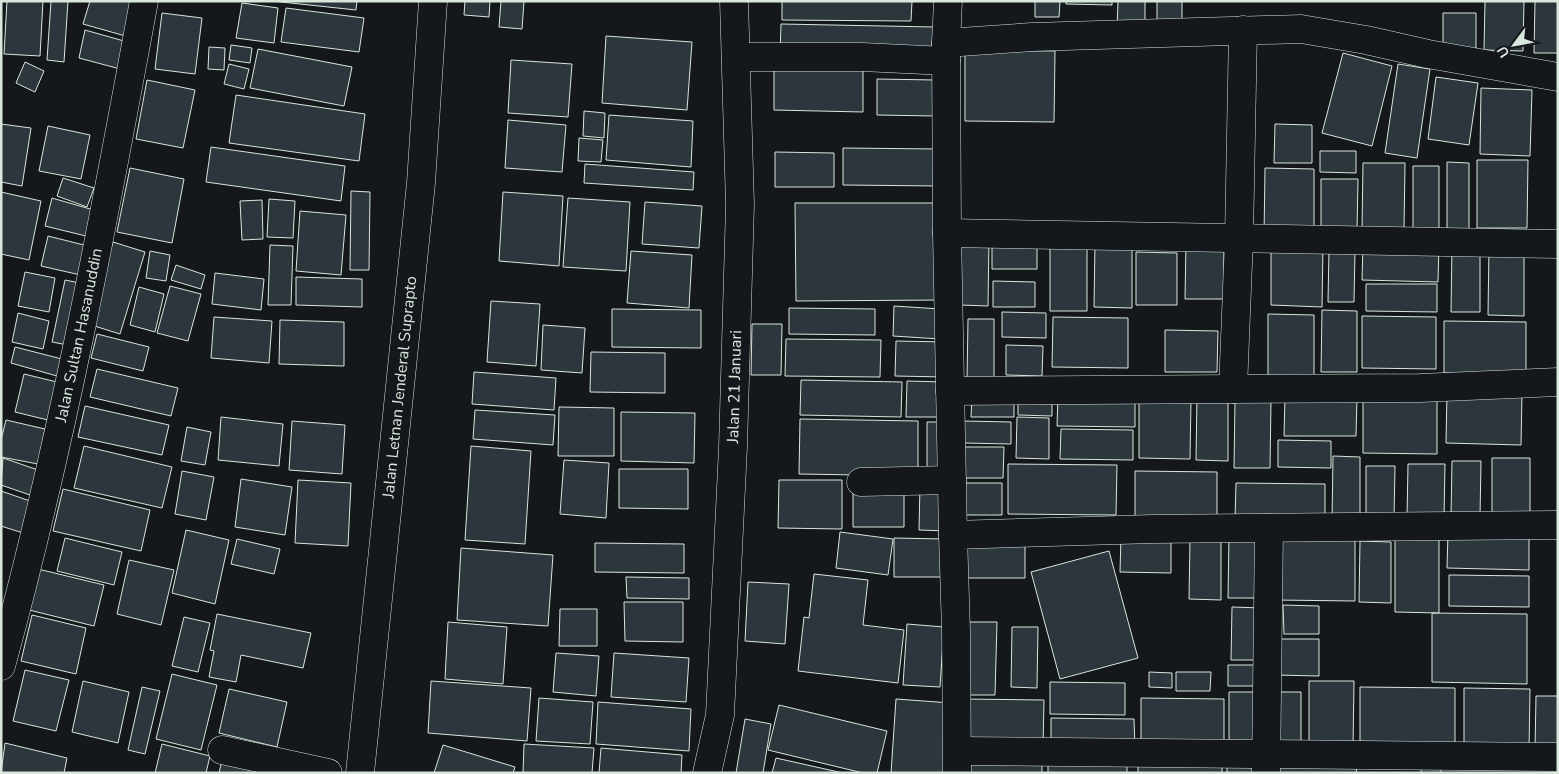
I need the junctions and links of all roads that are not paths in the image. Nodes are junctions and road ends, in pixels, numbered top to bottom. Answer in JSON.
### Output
{"nodes":[{"id":1,"x":144,"y":1,"type":"edge"},
{"id":2,"x":433,"y":1,"type":"edge"},
{"id":3,"x":734,"y":1,"type":"edge"},
{"id":4,"x":948,"y":1,"type":"edge"},
{"id":5,"x":1243,"y":30,"type":"junction"},
{"id":6,"x":946,"y":52,"type":"junction"},
{"id":7,"x":736,"y":57,"type":"junction"},
{"id":8,"x":1558,"y":77,"type":"edge"},
{"id":9,"x":947,"y":233,"type":"junction"},
{"id":10,"x":1239,"y":238,"type":"junction"},
{"id":11,"x":1558,"y":244,"type":"edge"},
{"id":12,"x":1558,"y":382,"type":"edge"},
{"id":13,"x":1233,"y":389,"type":"junction"},
{"id":14,"x":950,"y":391,"type":"junction"},
{"id":15,"x":952,"y":480,"type":"junction"},
{"id":16,"x":861,"y":482,"type":"dead end"},
{"id":17,"x":1558,"y":525,"type":"edge"},
{"id":18,"x":1269,"y":528,"type":"junction"},
{"id":19,"x":953,"y":535,"type":"junction"},
{"id":20,"x":1,"y":666,"type":"edge"},
{"id":21,"x":222,"y":750,"type":"dead end"},
{"id":22,"x":1558,"y":757,"type":"edge"},
{"id":23,"x":958,"y":762,"type":"edge"},
{"id":24,"x":1267,"y":764,"type":"edge"},
{"id":25,"x":328,"y":773,"type":"edge"},
{"id":26,"x":360,"y":773,"type":"edge"},
{"id":27,"x":707,"y":773,"type":"edge"}],
"edges":[{"from":1,"to":20,"type":"street","name":"Jalan Sultan Hasanuddin"},
{"from":2,"to":26,"type":"street","name":"Jalan Letnan Jenderal Suprapto"},
{"from":3,"to":7,"type":"street","name":"Jalan 21 Januari"},
{"from":4,"to":6,"type":"street"},
{"from":5,"to":6,"type":"street"},
{"from":5,"to":8,"type":"street"},
{"from":5,"to":10,"type":"street"},
{"from":6,"to":7,"type":"street"},
{"from":6,"to":9,"type":"street"},
{"from":7,"to":27,"type":"street","name":"Jalan 21 Januari"},
{"from":9,"to":10,"type":"street"},
{"from":9,"to":14,"type":"street"},
{"from":10,"to":11,"type":"street"},
{"from":10,"to":13,"type":"street"},
{"from":12,"to":13,"type":"street"},
{"from":13,"to":14,"type":"street"},
{"from":14,"to":15,"type":"street"},
{"from":15,"to":16,"type":"street"},
{"from":15,"to":19,"type":"street"},
{"from":17,"to":18,"type":"street"},
{"from":18,"to":19,"type":"street"},
{"from":18,"to":24,"type":"street"},
{"from":19,"to":23,"type":"street"},
{"from":21,"to":25,"type":"street"},
{"from":22,"to":24,"type":"street"},
{"from":23,"to":24,"type":"street"}]}
